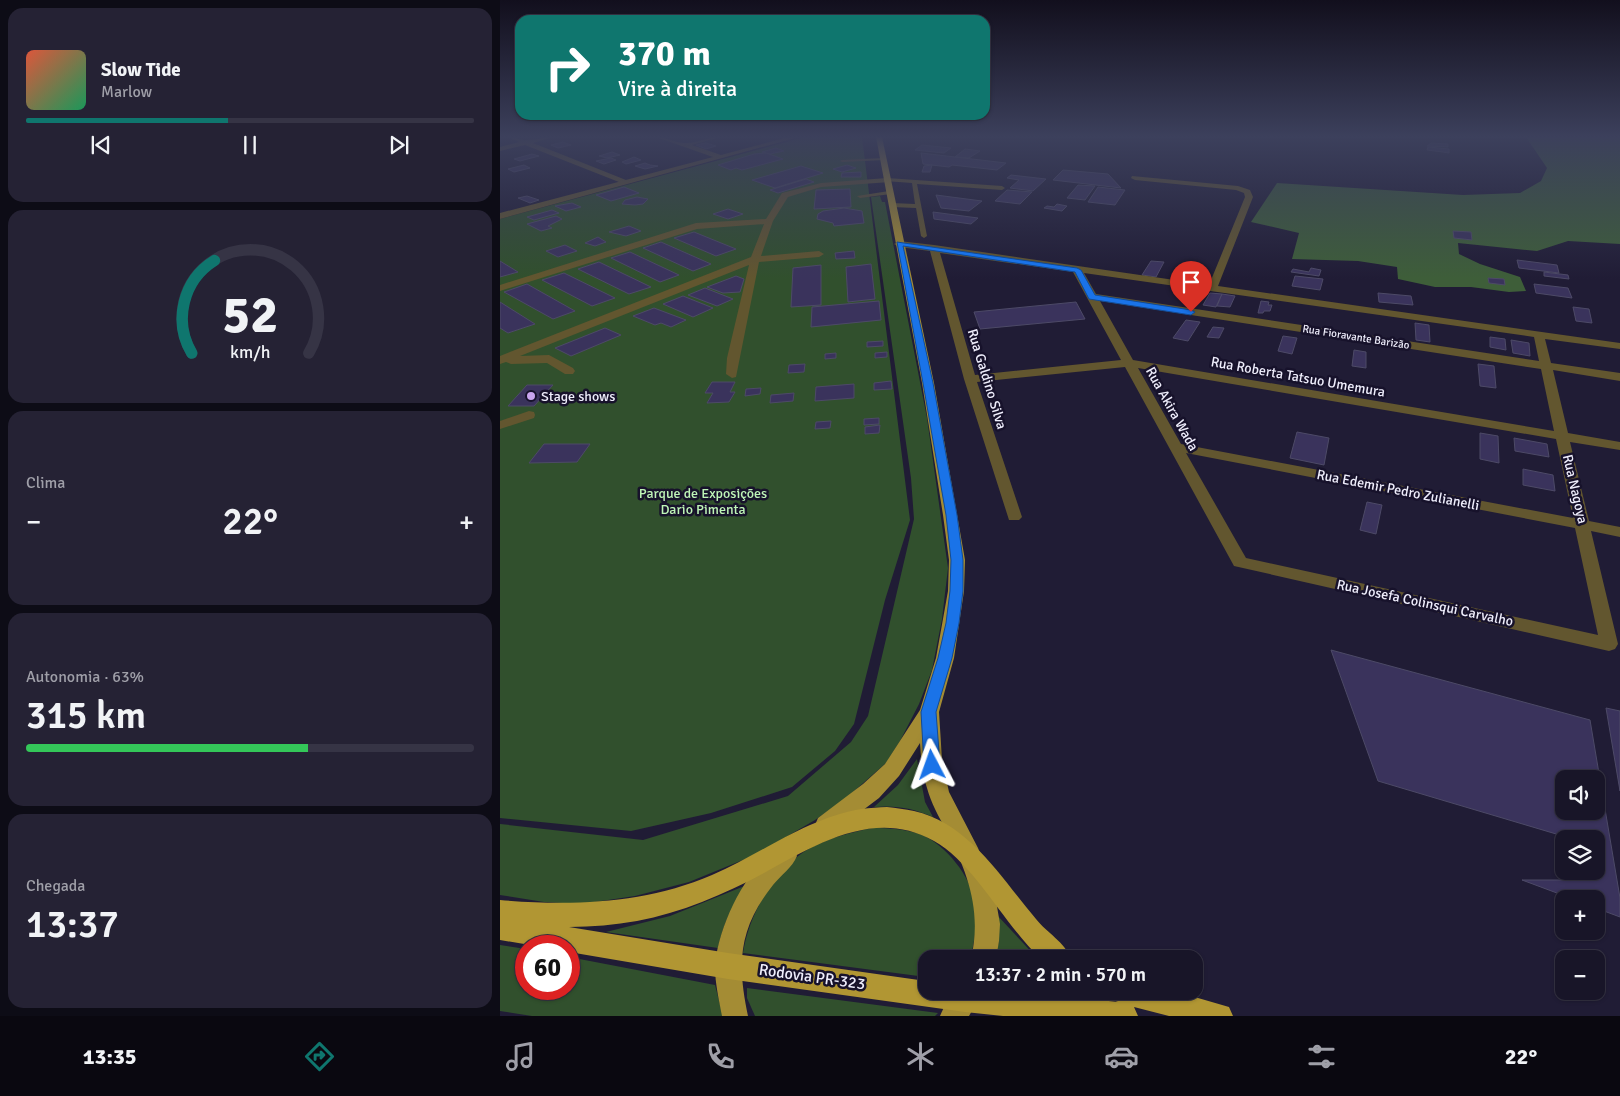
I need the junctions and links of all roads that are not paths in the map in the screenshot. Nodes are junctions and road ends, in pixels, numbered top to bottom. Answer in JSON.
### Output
{"nodes":[{"id":1,"x":618,"y":184,"type":"edge"},
{"id":2,"x":887,"y":184,"type":"edge"},
{"id":3,"x":909,"y":184,"type":"edge"},
{"id":4,"x":915,"y":184,"type":"edge"},
{"id":5,"x":949,"y":184,"type":"edge"},
{"id":6,"x":1201,"y":184,"type":"edge"},
{"id":7,"x":1002,"y":188,"type":"dead end"},
{"id":8,"x":889,"y":193,"type":"junction"},
{"id":9,"x":860,"y":196,"type":"dead end"},
{"id":10,"x":919,"y":206,"type":"junction"},
{"id":11,"x":500,"y":208,"type":"edge"},
{"id":12,"x":511,"y":213,"type":"junction"},
{"id":13,"x":500,"y":216,"type":"edge"},
{"id":14,"x":769,"y":221,"type":"junction"},
{"id":15,"x":924,"y":236,"type":"dead end"},
{"id":16,"x":899,"y":244,"type":"junction"},
{"id":17,"x":934,"y":248,"type":"junction"},
{"id":18,"x":819,"y":254,"type":"dead end"},
{"id":19,"x":755,"y":259,"type":"junction"},
{"id":20,"x":1077,"y":270,"type":"junction"},
{"id":21,"x":500,"y":288,"type":"edge"},
{"id":22,"x":1212,"y":289,"type":"junction"},
{"id":23,"x":1092,"y":297,"type":"junction"},
{"id":24,"x":1539,"y":335,"type":"junction"},
{"id":25,"x":560,"y":336,"type":"junction"},
{"id":26,"x":1620,"y":346,"type":"edge"},
{"id":27,"x":549,"y":359,"type":"junction"},
{"id":28,"x":500,"y":361,"type":"edge"},
{"id":29,"x":1129,"y":363,"type":"junction"},
{"id":30,"x":1546,"y":366,"type":"junction"},
{"id":31,"x":569,"y":371,"type":"dead end"},
{"id":32,"x":732,"y":374,"type":"dead end"},
{"id":33,"x":1620,"y":377,"type":"edge"},
{"id":34,"x":970,"y":379,"type":"junction"},
{"id":35,"x":529,"y":415,"type":"dead end"},
{"id":36,"x":500,"y":425,"type":"edge"},
{"id":37,"x":1562,"y":437,"type":"junction"},
{"id":38,"x":1176,"y":446,"type":"junction"},
{"id":39,"x":1620,"y":446,"type":"edge"},
{"id":40,"x":1014,"y":517,"type":"dead end"},
{"id":41,"x":1583,"y":525,"type":"junction"},
{"id":42,"x":1620,"y":532,"type":"edge"},
{"id":43,"x":1240,"y":562,"type":"joint"},
{"id":44,"x":1609,"y":644,"type":"joint"},
{"id":45,"x":929,"y":712,"type":"junction"},
{"id":46,"x":813,"y":835,"type":"junction"},
{"id":47,"x":972,"y":860,"type":"junction"},
{"id":48,"x":500,"y":912,"type":"edge"},
{"id":49,"x":500,"y":928,"type":"edge"},
{"id":50,"x":985,"y":950,"type":"edge"},
{"id":51,"x":1049,"y":950,"type":"edge"},
{"id":52,"x":728,"y":966,"type":"junction"},
{"id":53,"x":1157,"y":1000,"type":"edge"},
{"id":54,"x":963,"y":1002,"type":"edge"},
{"id":55,"x":735,"y":1016,"type":"edge"},
{"id":56,"x":1125,"y":1016,"type":"edge"},
{"id":57,"x":1220,"y":1016,"type":"edge"}],
"edges":[{"from":1,"to":12,"type":"street"},
{"from":2,"to":8,"type":"main road"},
{"from":3,"to":8,"type":"lane"},
{"from":4,"to":10,"type":"lane"},
{"from":5,"to":7,"type":"lane"},
{"from":6,"to":22,"type":"street"},
{"from":8,"to":9,"type":"lane"},
{"from":8,"to":10,"type":"lane"},
{"from":8,"to":14,"type":"street"},
{"from":8,"to":16,"type":"main road"},
{"from":10,"to":15,"type":"lane"},
{"from":11,"to":12,"type":"street"},
{"from":12,"to":13,"type":"street"},
{"from":14,"to":19,"type":"street"},
{"from":14,"to":21,"type":"street"},
{"from":16,"to":17,"type":"street"},
{"from":16,"to":45,"type":"main road"},
{"from":17,"to":20,"type":"street"},
{"from":17,"to":34,"type":"street","name":"Rua Galdino Silva"},
{"from":18,"to":19,"type":"street"},
{"from":19,"to":25,"type":"street"},
{"from":19,"to":32,"type":"street"},
{"from":20,"to":22,"type":"street"},
{"from":20,"to":23,"type":"street","name":"Rua Akira Wada"},
{"from":22,"to":24,"type":"street"},
{"from":23,"to":29,"type":"street","name":"Rua Akira Wada"},
{"from":23,"to":30,"type":"street","name":"Rua Fioravante Barizão"},
{"from":24,"to":26,"type":"street"},
{"from":24,"to":30,"type":"street","name":"Rua Nagoya"},
{"from":25,"to":27,"type":"street"},
{"from":25,"to":28,"type":"street"},
{"from":27,"to":28,"type":"street"},
{"from":27,"to":31,"type":"street"},
{"from":29,"to":34,"type":"street","name":"Rua Roberta Tatsuo Umemura"},
{"from":29,"to":37,"type":"street","name":"Rua Roberta Tatsuo Umemura"},
{"from":29,"to":38,"type":"street","name":"Rua Akira Wada"},
{"from":30,"to":33,"type":"street","name":"Rua Fioravante Barizão"},
{"from":30,"to":37,"type":"street","name":"Rua Nagoya"},
{"from":34,"to":40,"type":"street","name":"Rua Galdino Silva"},
{"from":35,"to":36,"type":"street"},
{"from":37,"to":39,"type":"street","name":"Rua Roberta Tatsuo Umemura"},
{"from":37,"to":41,"type":"street","name":"Rua Nagoya"},
{"from":38,"to":41,"type":"street","name":"Rua Edemir Pedro Zulianelli"},
{"from":38,"to":43,"type":"street","name":"Rua Akira Wada"},
{"from":41,"to":42,"type":"street","name":"Rua Edemir Pedro Zulianelli"},
{"from":41,"to":44,"type":"street","name":"Rua Nagoya"},
{"from":43,"to":44,"type":"street","name":"Rua Josefa Colinsqui Carvalho"},
{"from":45,"to":46,"type":"main road"},
{"from":45,"to":47,"type":"main road"},
{"from":46,"to":47,"type":"highway"},
{"from":46,"to":48,"type":"highway"},
{"from":46,"to":52,"type":"main road"},
{"from":47,"to":50,"type":"main road"},
{"from":47,"to":51,"type":"highway"},
{"from":49,"to":52,"type":"highway","name":"Rodovia PR-323"},
{"from":52,"to":54,"type":"highway","name":"Rodovia PR-323"},
{"from":52,"to":55,"type":"main road"},
{"from":53,"to":57,"type":"highway"},
{"from":54,"to":56,"type":"highway","name":"Rodovia PR-323"}]}
